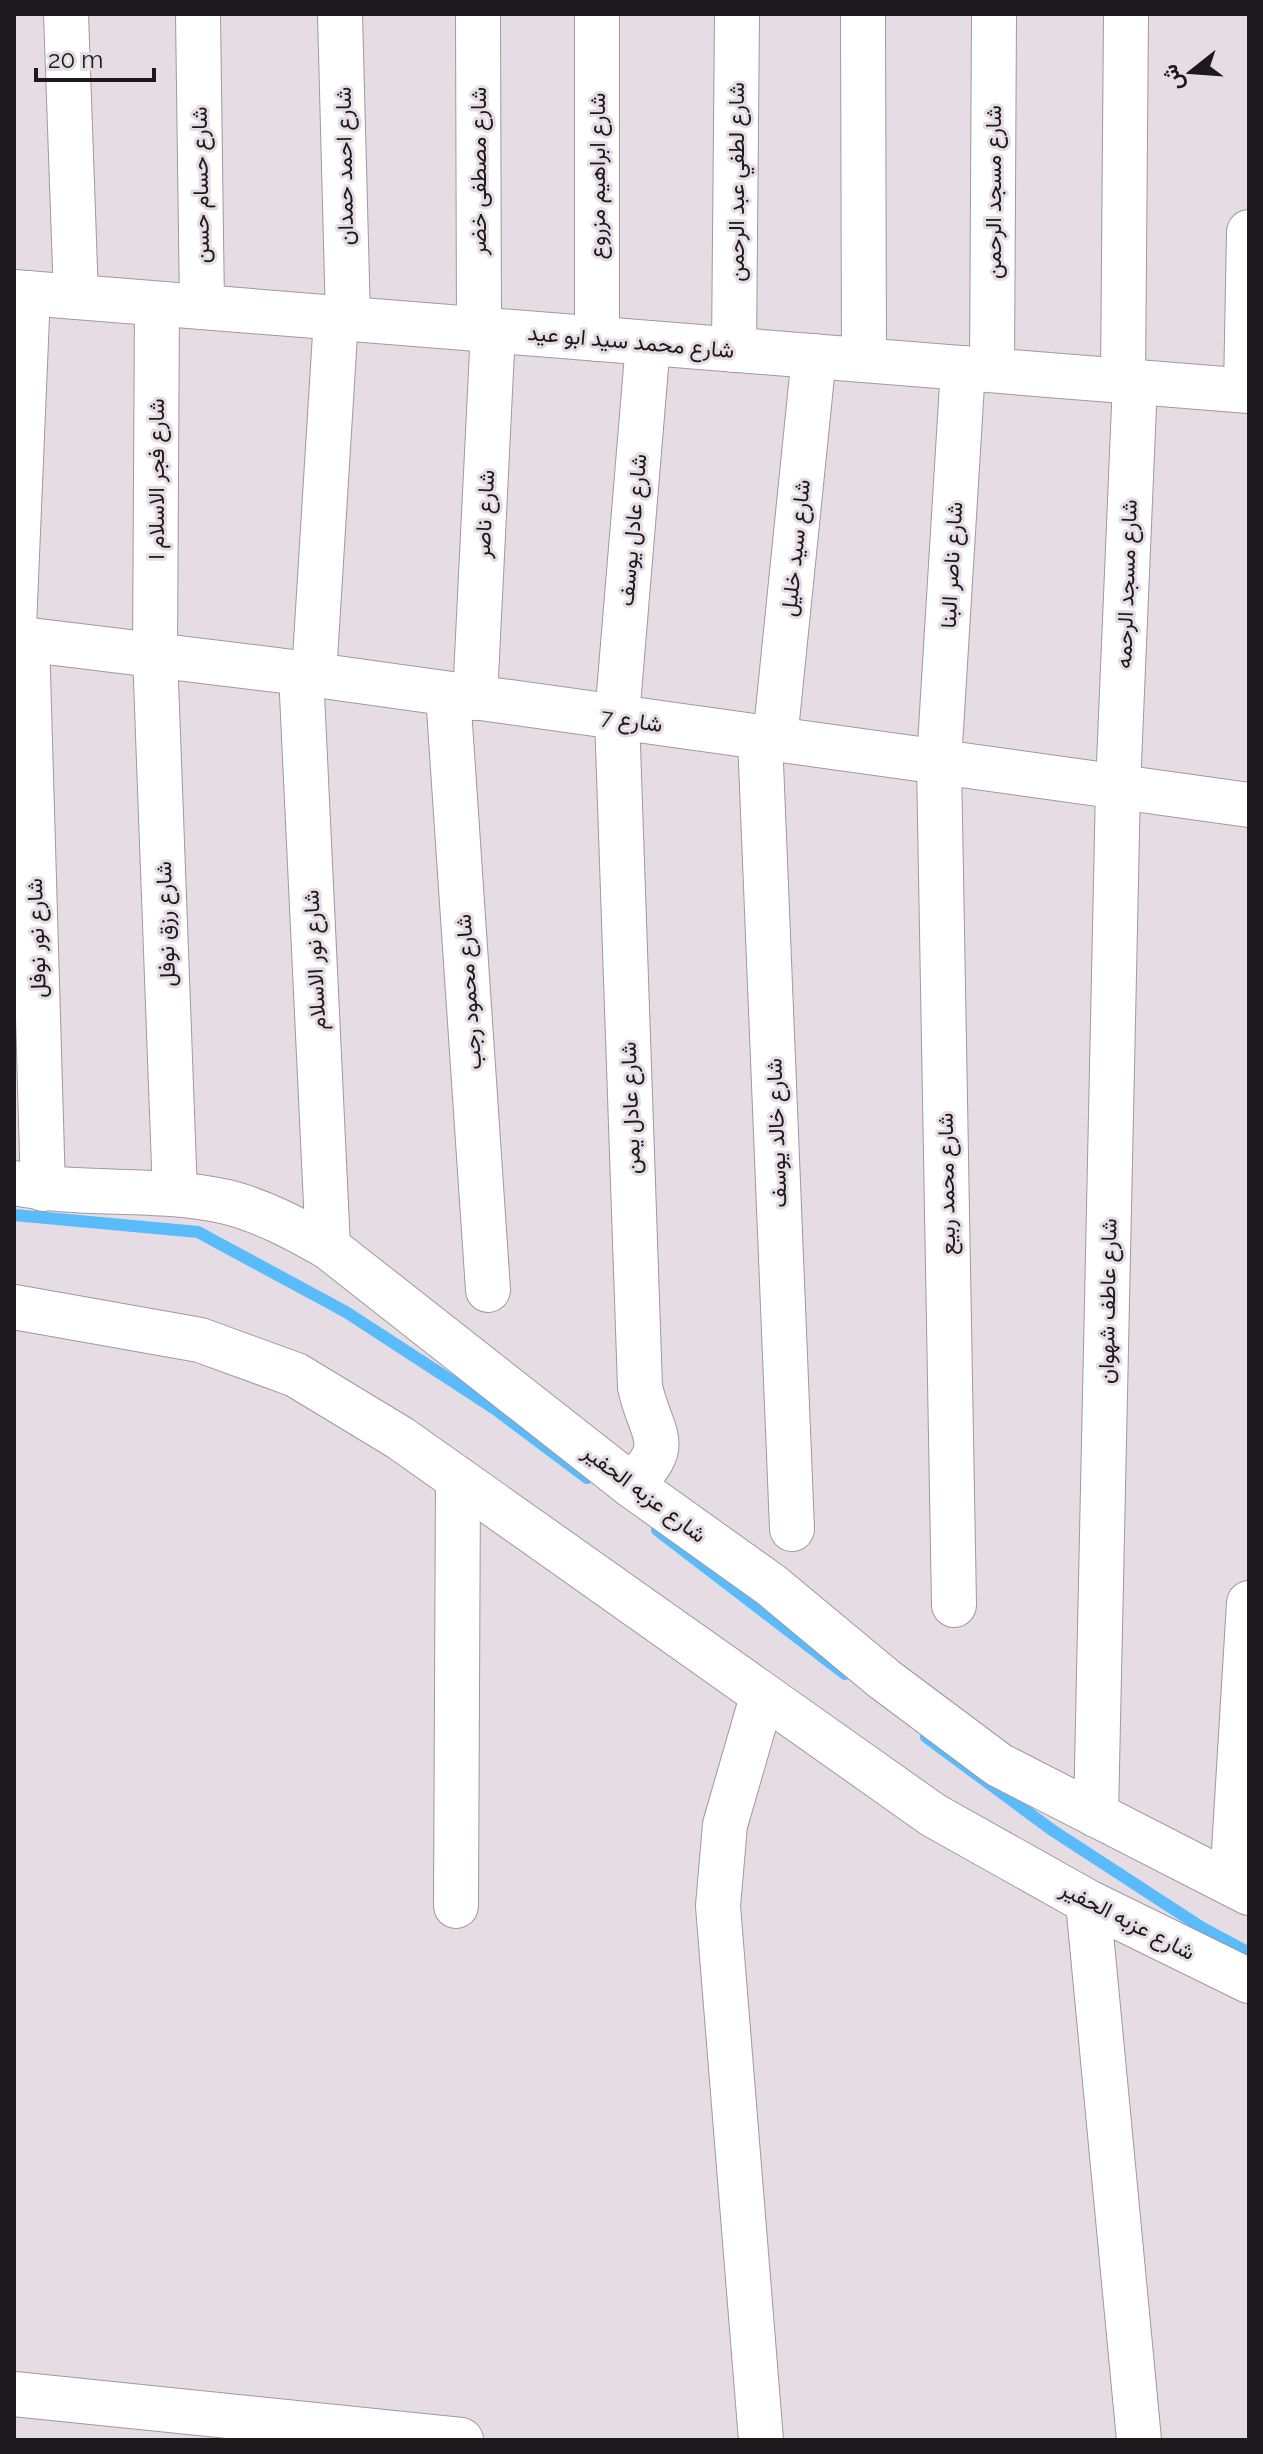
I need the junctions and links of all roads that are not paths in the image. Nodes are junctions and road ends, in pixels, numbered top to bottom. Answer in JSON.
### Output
{"nodes":[{"id":1,"x":66,"y":14,"type":"edge"},
{"id":2,"x":198,"y":14,"type":"edge"},
{"id":3,"x":340,"y":14,"type":"edge"},
{"id":4,"x":478,"y":14,"type":"edge"},
{"id":5,"x":597,"y":14,"type":"edge"},
{"id":6,"x":737,"y":14,"type":"edge"},
{"id":7,"x":863,"y":14,"type":"edge"},
{"id":8,"x":994,"y":14,"type":"edge"},
{"id":9,"x":1126,"y":14,"type":"edge"},
{"id":10,"x":1249,"y":232,"type":"edge"},
{"id":11,"x":21,"y":292,"type":"edge"},
{"id":12,"x":76,"y":297,"type":"junction"},
{"id":13,"x":157,"y":304,"type":"junction"},
{"id":14,"x":202,"y":307,"type":"junction"},
{"id":15,"x":342,"y":318,"type":"junction"},
{"id":16,"x":486,"y":330,"type":"junction"},
{"id":17,"x":597,"y":339,"type":"junction"},
{"id":18,"x":648,"y":343,"type":"junction"},
{"id":19,"x":734,"y":350,"type":"junction"},
{"id":20,"x":814,"y":356,"type":"junction"},
{"id":21,"x":864,"y":360,"type":"junction"},
{"id":22,"x":977,"y":369,"type":"junction"},
{"id":23,"x":1129,"y":381,"type":"junction"},
{"id":24,"x":1248,"y":390,"type":"edge"},
{"id":25,"x":18,"y":635,"type":"edge"},
{"id":26,"x":155,"y":654,"type":"junction"},
{"id":27,"x":307,"y":674,"type":"junction"},
{"id":28,"x":461,"y":696,"type":"junction"},
{"id":29,"x":617,"y":717,"type":"junction"},
{"id":30,"x":768,"y":739,"type":"junction"},
{"id":31,"x":939,"y":762,"type":"junction"},
{"id":32,"x":1118,"y":787,"type":"junction"},
{"id":33,"x":1249,"y":805,"type":"edge"},
{"id":34,"x":29,"y":1186,"type":"edge"},
{"id":35,"x":175,"y":1194,"type":"junction"},
{"id":36,"x":328,"y":1247,"type":"junction"},
{"id":37,"x":488,"y":1290,"type":"dead end"},
{"id":38,"x":14,"y":1307,"type":"edge"},
{"id":39,"x":458,"y":1479,"type":"junction"},
{"id":40,"x":631,"y":1485,"type":"junction"},
{"id":41,"x":792,"y":1529,"type":"dead end"},
{"id":42,"x":1249,"y":1603,"type":"edge"},
{"id":43,"x":954,"y":1605,"type":"dead end"},
{"id":44,"x":762,"y":1697,"type":"junction"},
{"id":45,"x":1096,"y":1815,"type":"junction"},
{"id":46,"x":1241,"y":1889,"type":"edge"},
{"id":47,"x":1088,"y":1902,"type":"junction"},
{"id":48,"x":456,"y":1906,"type":"dead end"},
{"id":49,"x":1249,"y":1981,"type":"edge"},
{"id":50,"x":14,"y":2394,"type":"edge"},
{"id":51,"x":461,"y":2440,"type":"edge"},
{"id":52,"x":761,"y":2440,"type":"edge"},
{"id":53,"x":1139,"y":2440,"type":"edge"}],
"edges":[{"from":1,"to":12,"type":"street"},
{"from":2,"to":14,"type":"street","name":"شارع حسام حسن"},
{"from":3,"to":15,"type":"street","name":"شارع احمد حمدان"},
{"from":4,"to":16,"type":"street","name":"شارع مصطفى خضر"},
{"from":5,"to":17,"type":"street","name":"شارع ابراهيم مزروع"},
{"from":6,"to":19,"type":"street","name":"شارع لطفي عبد الرحمن"},
{"from":7,"to":21,"type":"street"},
{"from":8,"to":22,"type":"street","name":"شارع مسجد الرحمن"},
{"from":9,"to":23,"type":"street","name":"شارع مسجد الرحمه"},
{"from":10,"to":24,"type":"street"},
{"from":11,"to":12,"type":"street","name":"شارع محمد سيد ابو عيد"},
{"from":11,"to":25,"type":"street","name":"شارع نور نوفل"},
{"from":12,"to":13,"type":"street","name":"شارع محمد سيد ابو عيد"},
{"from":13,"to":14,"type":"street","name":"شارع محمد سيد ابو عيد"},
{"from":13,"to":26,"type":"street","name":"شارع فجر الاسلام ا"},
{"from":14,"to":15,"type":"street","name":"شارع محمد سيد ابو عيد"},
{"from":15,"to":16,"type":"street","name":"شارع محمد سيد ابو عيد"},
{"from":15,"to":27,"type":"street","name":"شارع نور الاسلام"},
{"from":16,"to":17,"type":"street","name":"شارع محمد سيد ابو عيد"},
{"from":16,"to":28,"type":"street","name":"شارع ناصر"},
{"from":17,"to":18,"type":"street","name":"شارع محمد سيد ابو عيد"},
{"from":18,"to":19,"type":"street","name":"شارع محمد سيد ابو عيد"},
{"from":18,"to":29,"type":"street","name":"شارع عادل يوسف"},
{"from":19,"to":20,"type":"street","name":"شارع محمد سيد ابو عيد"},
{"from":20,"to":21,"type":"street","name":"شارع محمد سيد ابو عيد"},
{"from":20,"to":30,"type":"street","name":"شارع سيد خليل"},
{"from":21,"to":22,"type":"street","name":"شارع محمد سيد ابو عيد"},
{"from":22,"to":23,"type":"street","name":"شارع محمد سيد ابو عيد"},
{"from":22,"to":31,"type":"street","name":"شارع ناصر البنا"},
{"from":23,"to":24,"type":"street","name":"شارع محمد سيد ابو عيد"},
{"from":23,"to":32,"type":"street","name":"شارع مسجد الرحمه"},
{"from":25,"to":26,"type":"street","name":"شارع 7"},
{"from":25,"to":34,"type":"street","name":"شارع نور نوفل"},
{"from":26,"to":27,"type":"street","name":"شارع 7"},
{"from":26,"to":35,"type":"street","name":"شارع رزق نوفل"},
{"from":27,"to":28,"type":"street","name":"شارع 7"},
{"from":27,"to":36,"type":"street","name":"شارع نور الاسلام"},
{"from":28,"to":29,"type":"street","name":"شارع 7"},
{"from":28,"to":37,"type":"street","name":"شارع محمود رجب"},
{"from":29,"to":30,"type":"street","name":"شارع 7"},
{"from":29,"to":40,"type":"street","name":"شارع عادل يمن"},
{"from":30,"to":31,"type":"street","name":"شارع 7"},
{"from":30,"to":41,"type":"street","name":"شارع خالد يوسف"},
{"from":31,"to":32,"type":"street","name":"شارع 7"},
{"from":31,"to":43,"type":"street","name":"شارع محمد ربيع"},
{"from":32,"to":33,"type":"street","name":"شارع 7"},
{"from":32,"to":45,"type":"street","name":"شارع عاطف شهوان"},
{"from":34,"to":35,"type":"street","name":"شارع عزبه الحفير"},
{"from":35,"to":36,"type":"street","name":"شارع عزبه الحفير"},
{"from":36,"to":40,"type":"street","name":"شارع عزبه الحفير"},
{"from":38,"to":39,"type":"street","name":"شارع عزبه الحفير"},
{"from":39,"to":44,"type":"street","name":"شارع عزبه الحفير"},
{"from":39,"to":48,"type":"street"},
{"from":40,"to":45,"type":"street","name":"شارع عزبه الحفير"},
{"from":42,"to":46,"type":"street"},
{"from":44,"to":47,"type":"street","name":"شارع عزبه الحفير"},
{"from":44,"to":52,"type":"street"},
{"from":45,"to":46,"type":"street","name":"شارع عزبه الحفير"},
{"from":47,"to":49,"type":"street","name":"شارع عزبه الحفير"},
{"from":47,"to":53,"type":"street"},
{"from":50,"to":51,"type":"street"}]}
